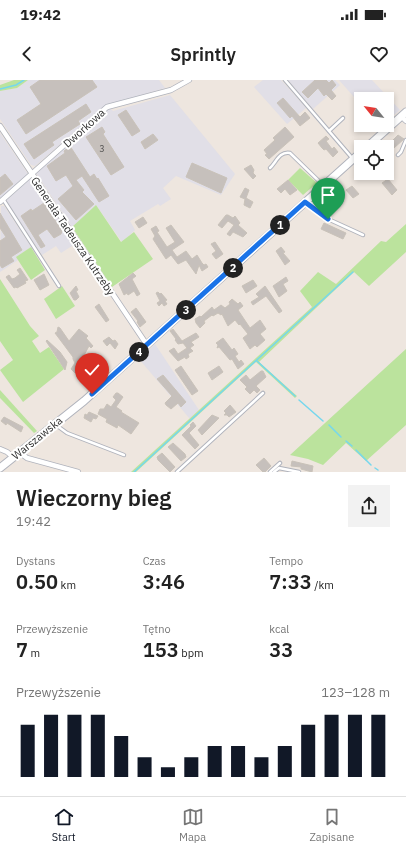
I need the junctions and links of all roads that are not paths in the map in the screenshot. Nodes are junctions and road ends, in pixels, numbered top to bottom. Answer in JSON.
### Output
{"nodes":[{"id":1,"x":189,"y":80,"type":"edge"},
{"id":2,"x":285,"y":80,"type":"edge"},
{"id":3,"x":404,"y":116,"type":"edge"},
{"id":4,"x":343,"y":118,"type":"dead end"},
{"id":5,"x":0,"y":126,"type":"edge"},
{"id":6,"x":329,"y":131,"type":"junction"},
{"id":7,"x":375,"y":140,"type":"edge"},
{"id":8,"x":406,"y":140,"type":"edge"},
{"id":9,"x":398,"y":155,"type":"dead end"},
{"id":10,"x":353,"y":159,"type":"joint"},
{"id":11,"x":270,"y":168,"type":"dead end"},
{"id":12,"x":32,"y":174,"type":"junction"},
{"id":13,"x":324,"y":186,"type":"junction"},
{"id":14,"x":2,"y":201,"type":"edge"},
{"id":15,"x":305,"y":202,"type":"junction"},
{"id":16,"x":363,"y":235,"type":"dead end"},
{"id":17,"x":59,"y":286,"type":"dead end"},
{"id":18,"x":147,"y":345,"type":"junction"},
{"id":19,"x":263,"y":393,"type":"dead end"},
{"id":20,"x":55,"y":423,"type":"junction"},
{"id":21,"x":0,"y":449,"type":"edge"},
{"id":22,"x":19,"y":452,"type":"junction"},
{"id":23,"x":124,"y":455,"type":"dead end"},
{"id":24,"x":13,"y":457,"type":"junction"},
{"id":25,"x":280,"y":463,"type":"dead end"},
{"id":26,"x":0,"y":468,"type":"edge"},
{"id":27,"x":78,"y":472,"type":"edge"},
{"id":28,"x":177,"y":472,"type":"edge"},
{"id":29,"x":270,"y":472,"type":"edge"},
{"id":30,"x":274,"y":472,"type":"edge"},
{"id":31,"x":299,"y":472,"type":"edge"}],
"edges":[{"from":1,"to":12,"type":"street","name":"Dworkowa"},
{"from":2,"to":6,"type":"lane"},
{"from":3,"to":7,"type":"main road"},
{"from":4,"to":6,"type":"lane"},
{"from":5,"to":12,"type":"street","name":"Generała Tadeusza Kutrzeby"},
{"from":6,"to":10,"type":"lane"},
{"from":8,"to":9,"type":"lane"},
{"from":10,"to":13,"type":"main road","name":"Warszawska"},
{"from":11,"to":13,"type":"lane"},
{"from":12,"to":14,"type":"street","name":"Dworkowa"},
{"from":12,"to":18,"type":"street","name":"Generała Tadeusza Kutrzeby"},
{"from":13,"to":15,"type":"main road","name":"Warszawska"},
{"from":14,"to":17,"type":"lane"},
{"from":15,"to":16,"type":"lane"},
{"from":15,"to":18,"type":"main road","name":"Warszawska"},
{"from":18,"to":20,"type":"main road","name":"Warszawska"},
{"from":19,"to":28,"type":"lane"},
{"from":20,"to":22,"type":"main road","name":"Warszawska"},
{"from":20,"to":23,"type":"lane"},
{"from":21,"to":24,"type":"street"},
{"from":22,"to":24,"type":"main road","name":"Warszawska"},
{"from":22,"to":27,"type":"street"},
{"from":24,"to":26,"type":"main road","name":"Warszawska"},
{"from":25,"to":29,"type":"lane"},
{"from":30,"to":31,"type":"lane"}]}
